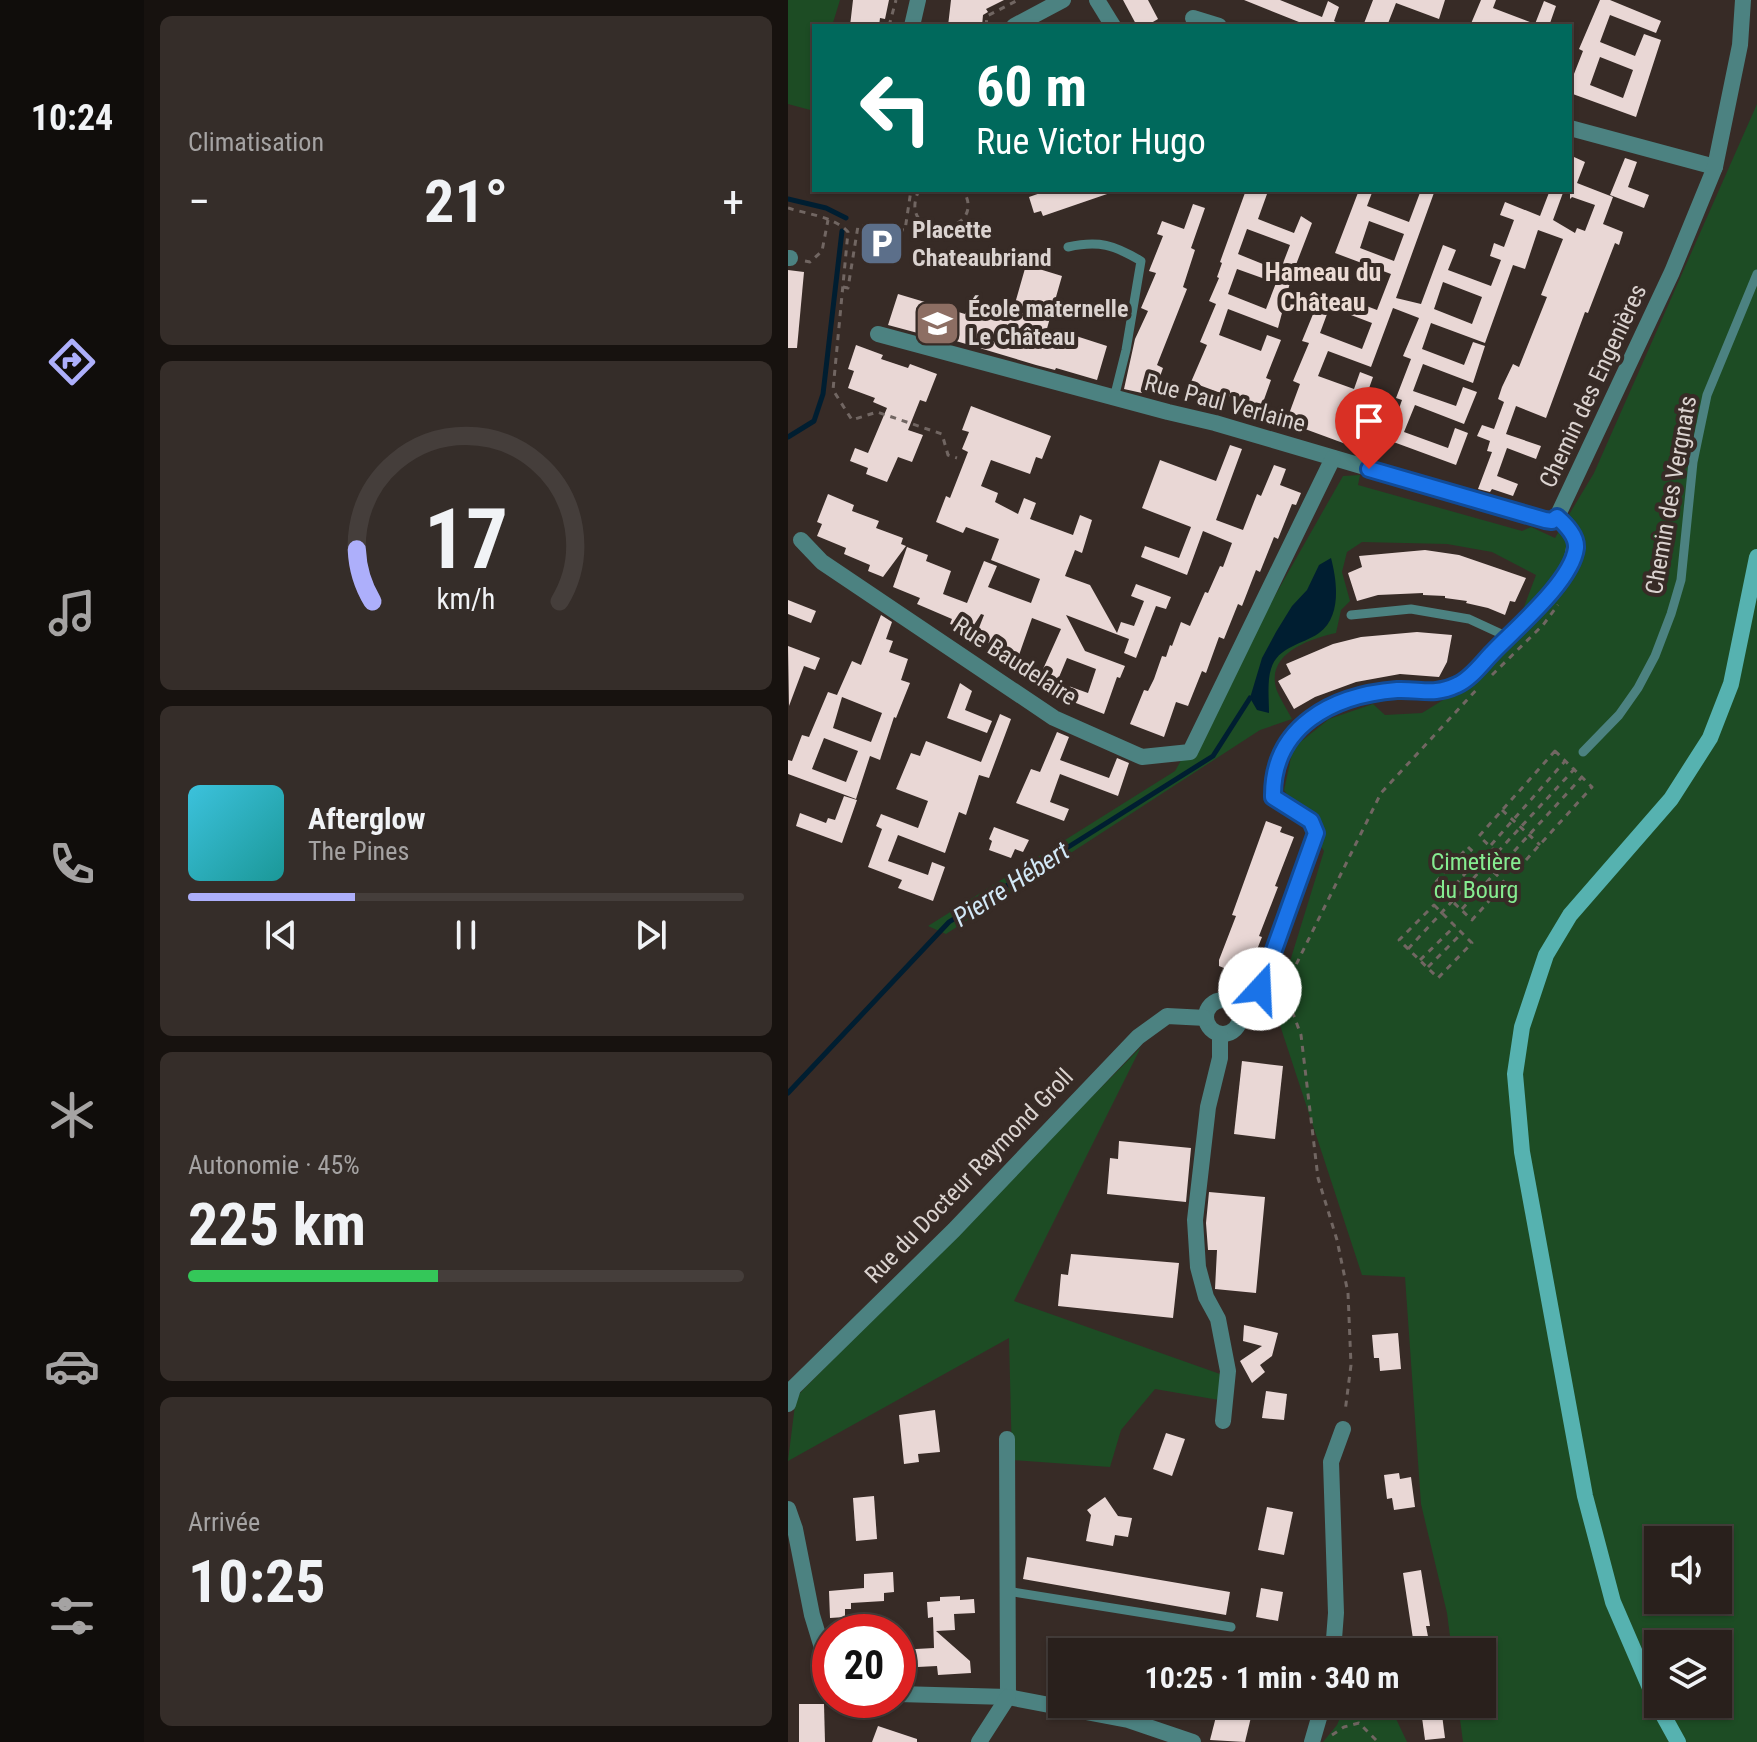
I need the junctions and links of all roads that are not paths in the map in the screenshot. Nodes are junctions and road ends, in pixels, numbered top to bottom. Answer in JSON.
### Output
{"nodes":[{"id":1,"x":918,"y":0,"type":"edge"},
{"id":2,"x":1063,"y":0,"type":"edge"},
{"id":3,"x":1097,"y":0,"type":"edge"},
{"id":4,"x":1743,"y":0,"type":"edge"},
{"id":5,"x":1193,"y":18,"type":"dead end"},
{"id":6,"x":912,"y":24,"type":"edge"},
{"id":7,"x":1018,"y":24,"type":"edge"},
{"id":8,"x":1112,"y":24,"type":"edge"},
{"id":9,"x":1212,"y":24,"type":"edge"},
{"id":10,"x":1572,"y":129,"type":"edge"},
{"id":11,"x":1715,"y":167,"type":"junction"},
{"id":12,"x":1068,"y":247,"type":"dead end"},
{"id":13,"x":1757,"y":274,"type":"edge"},
{"id":14,"x":878,"y":334,"type":"dead end"},
{"id":15,"x":1114,"y":398,"type":"junction"},
{"id":16,"x":1333,"y":458,"type":"junction"},
{"id":17,"x":1557,"y":517,"type":"junction"},
{"id":18,"x":801,"y":540,"type":"dead end"},
{"id":19,"x":1757,"y":557,"type":"edge"},
{"id":20,"x":1569,"y":568,"type":"joint"},
{"id":21,"x":1351,"y":615,"type":"dead end"},
{"id":22,"x":1508,"y":637,"type":"junction"},
{"id":23,"x":1583,"y":752,"type":"road end"},
{"id":24,"x":1260,"y":989,"type":"dead end"},
{"id":25,"x":1206,"y":1018,"type":"junction"},
{"id":26,"x":1220,"y":1034,"type":"junction"},
{"id":27,"x":788,"y":1404,"type":"edge"},
{"id":28,"x":1223,"y":1421,"type":"dead end"},
{"id":29,"x":1343,"y":1429,"type":"road end"},
{"id":30,"x":1007,"y":1439,"type":"dead end"},
{"id":31,"x":788,"y":1509,"type":"edge"},
{"id":32,"x":1007,"y":1591,"type":"junction"},
{"id":33,"x":812,"y":1615,"type":"edge"},
{"id":34,"x":1231,"y":1627,"type":"dead end"},
{"id":35,"x":1334,"y":1638,"type":"edge"},
{"id":36,"x":916,"y":1694,"type":"edge"},
{"id":37,"x":1008,"y":1697,"type":"junction"},
{"id":38,"x":1319,"y":1718,"type":"edge"},
{"id":39,"x":979,"y":1742,"type":"edge"},
{"id":40,"x":1193,"y":1742,"type":"edge"},
{"id":41,"x":1312,"y":1742,"type":"edge"},
{"id":42,"x":1678,"y":1742,"type":"edge"}],
"edges":[{"from":1,"to":6,"type":"street"},
{"from":2,"to":7,"type":"street"},
{"from":3,"to":8,"type":"street"},
{"from":4,"to":11,"type":"street","name":"Chemin des Engenières"},
{"from":5,"to":9,"type":"street"},
{"from":10,"to":11,"type":"street"},
{"from":11,"to":17,"type":"street","name":"Chemin des Engenières"},
{"from":12,"to":15,"type":"lane"},
{"from":13,"to":23,"type":"lane","name":"Chemin des Vergnats"},
{"from":14,"to":15,"type":"street","name":"Rue Paul Verlaine"},
{"from":15,"to":16,"type":"street","name":"Rue Paul Verlaine"},
{"from":16,"to":17,"type":"street","name":"Rue Paul Verlaine"},
{"from":16,"to":18,"type":"street","name":"Rue Baudelaire"},
{"from":17,"to":20,"type":"street","name":"Chemin des Engenières"},
{"from":19,"to":42,"type":"main road"},
{"from":20,"to":22,"type":"lane"},
{"from":21,"to":22,"type":"lane"},
{"from":22,"to":24,"type":"lane"},
{"from":25,"to":26,"type":"street"},
{"from":25,"to":26,"type":"street"},
{"from":25,"to":27,"type":"street","name":"Rue du Docteur Raymond Groll"},
{"from":26,"to":28,"type":"street"},
{"from":29,"to":35,"type":"street"},
{"from":30,"to":32,"type":"street"},
{"from":31,"to":33,"type":"street"},
{"from":32,"to":34,"type":"lane"},
{"from":32,"to":37,"type":"street"},
{"from":36,"to":37,"type":"street"},
{"from":37,"to":39,"type":"street"},
{"from":37,"to":40,"type":"street"},
{"from":38,"to":41,"type":"street"}]}
